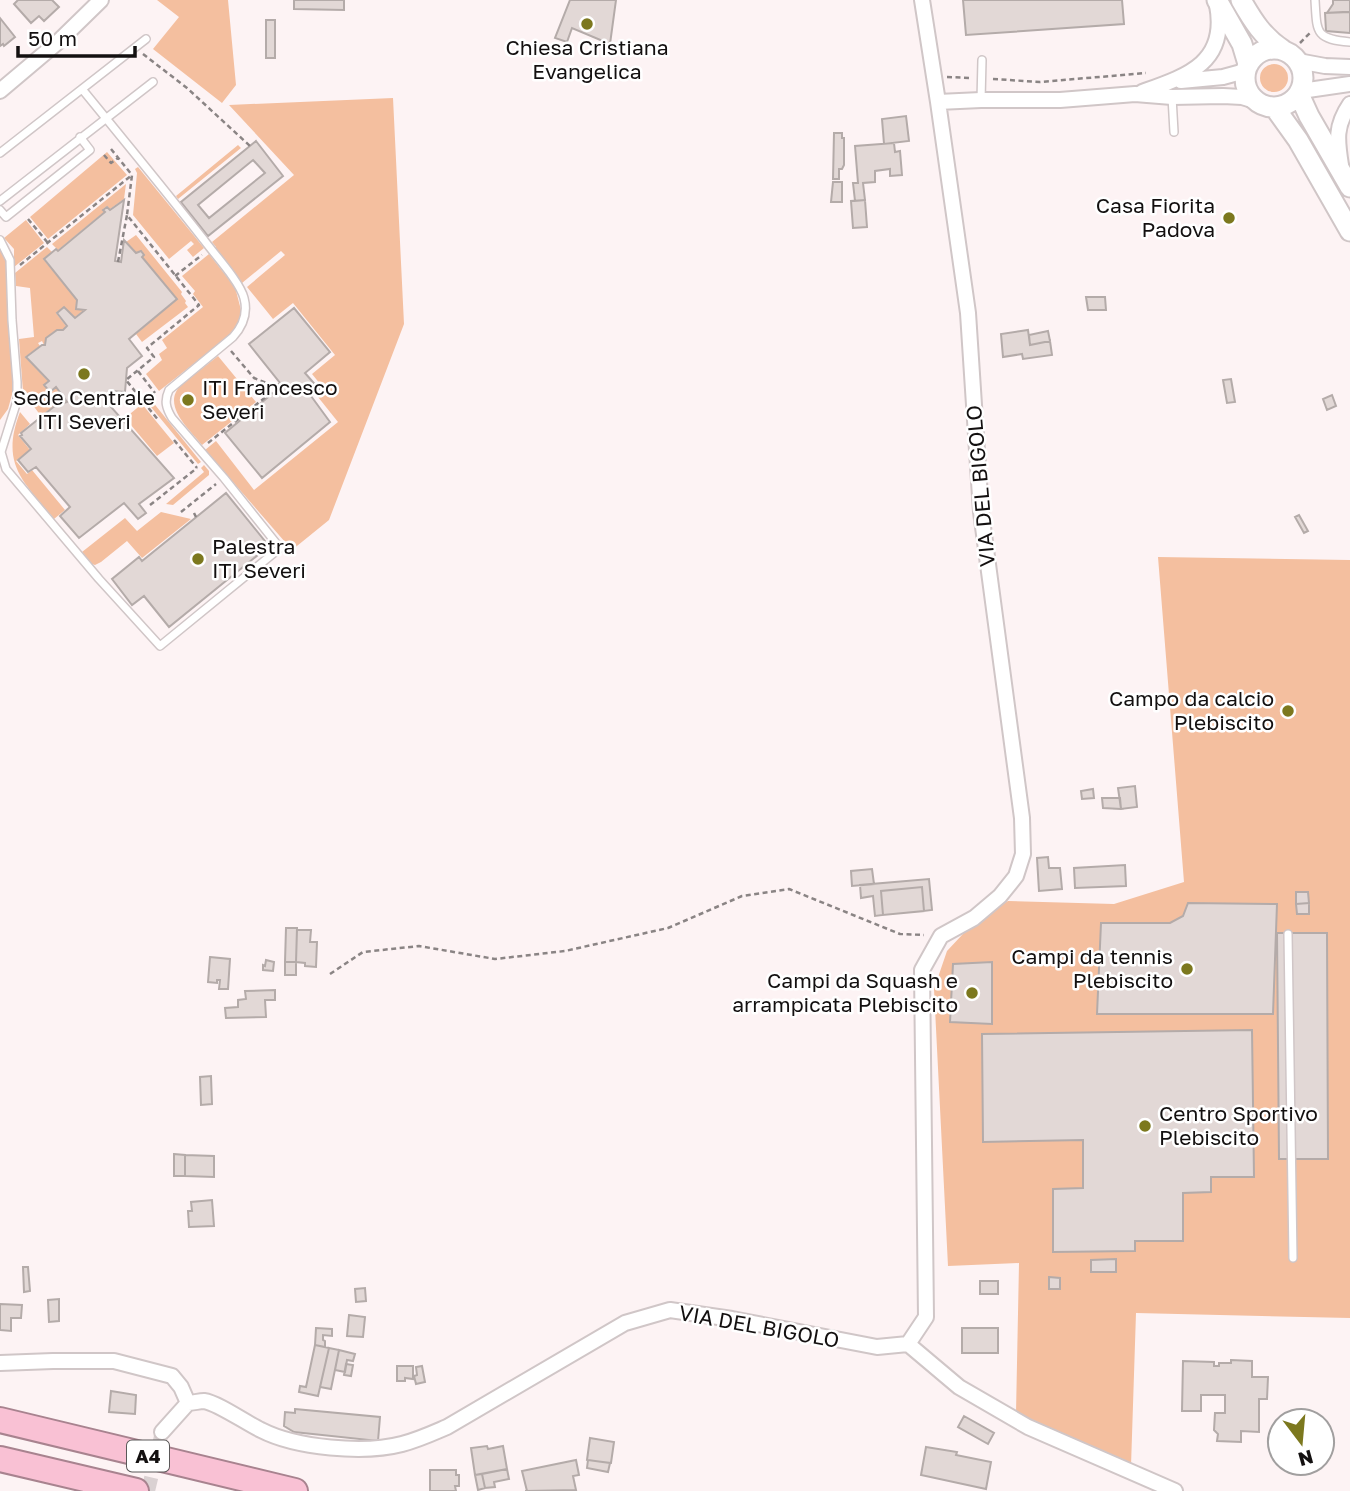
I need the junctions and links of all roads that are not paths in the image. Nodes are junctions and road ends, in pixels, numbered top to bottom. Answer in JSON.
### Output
{"nodes":[{"id":1,"x":100,"y":0,"type":"edge"},
{"id":2,"x":922,"y":0,"type":"edge"},
{"id":3,"x":1216,"y":0,"type":"edge"},
{"id":4,"x":1241,"y":0,"type":"edge"},
{"id":5,"x":1315,"y":0,"type":"edge"},
{"id":6,"x":146,"y":39,"type":"dead end"},
{"id":7,"x":1350,"y":42,"type":"edge"},
{"id":8,"x":1290,"y":55,"type":"junction"},
{"id":9,"x":982,"y":60,"type":"dead end"},
{"id":10,"x":1247,"y":67,"type":"junction"},
{"id":11,"x":1350,"y":67,"type":"edge"},
{"id":12,"x":153,"y":82,"type":"dead end"},
{"id":13,"x":1172,"y":82,"type":"junction"},
{"id":14,"x":1350,"y":84,"type":"edge"},
{"id":15,"x":82,"y":89,"type":"junction"},
{"id":16,"x":0,"y":91,"type":"edge"},
{"id":17,"x":1300,"y":92,"type":"junction"},
{"id":18,"x":1135,"y":94,"type":"junction"},
{"id":19,"x":1172,"y":97,"type":"junction"},
{"id":20,"x":981,"y":100,"type":"junction"},
{"id":21,"x":1255,"y":101,"type":"junction"},
{"id":22,"x":939,"y":102,"type":"junction"},
{"id":23,"x":1350,"y":104,"type":"edge"},
{"id":24,"x":1275,"y":108,"type":"junction"},
{"id":25,"x":105,"y":118,"type":"junction"},
{"id":26,"x":1174,"y":132,"type":"dead end"},
{"id":27,"x":80,"y":137,"type":"junction"},
{"id":28,"x":0,"y":153,"type":"edge"},
{"id":29,"x":1346,"y":180,"type":"edge"},
{"id":30,"x":0,"y":201,"type":"edge"},
{"id":31,"x":0,"y":210,"type":"edge"},
{"id":32,"x":1350,"y":230,"type":"edge"},
{"id":33,"x":0,"y":240,"type":"edge"},
{"id":34,"x":1288,"y":934,"type":"dead end"},
{"id":35,"x":1293,"y":1258,"type":"dead end"},
{"id":36,"x":908,"y":1344,"type":"junction"},
{"id":37,"x":0,"y":1363,"type":"edge"},
{"id":38,"x":188,"y":1403,"type":"junction"},
{"id":39,"x":0,"y":1420,"type":"edge"},
{"id":40,"x":162,"y":1432,"type":"tunnel mouth"},
{"id":41,"x":0,"y":1458,"type":"edge"},
{"id":42,"x":136,"y":1491,"type":"edge"},
{"id":43,"x":295,"y":1491,"type":"edge"},
{"id":44,"x":1175,"y":1491,"type":"edge"}],
"edges":[{"from":1,"to":16,"type":"street"},
{"from":2,"to":22,"type":"street","name":"VIA DEL BIGOLO"},
{"from":3,"to":10,"type":"main road"},
{"from":3,"to":13,"type":"street"},
{"from":4,"to":8,"type":"main road"},
{"from":5,"to":7,"type":"lane"},
{"from":6,"to":15,"type":"lane"},
{"from":8,"to":10,"type":"main road"},
{"from":8,"to":11,"type":"street"},
{"from":8,"to":17,"type":"main road"},
{"from":9,"to":20,"type":"lane"},
{"from":10,"to":13,"type":"street"},
{"from":10,"to":21,"type":"main road"},
{"from":12,"to":25,"type":"lane"},
{"from":13,"to":18,"type":"street"},
{"from":14,"to":17,"type":"street"},
{"from":15,"to":25,"type":"lane"},
{"from":15,"to":28,"type":"lane"},
{"from":17,"to":24,"type":"main road"},
{"from":17,"to":29,"type":"main road"},
{"from":18,"to":19,"type":"street"},
{"from":18,"to":20,"type":"street"},
{"from":19,"to":21,"type":"street"},
{"from":19,"to":26,"type":"lane"},
{"from":20,"to":22,"type":"street"},
{"from":21,"to":24,"type":"main road"},
{"from":22,"to":36,"type":"street","name":"VIA DEL BIGOLO"},
{"from":23,"to":29,"type":"street"},
{"from":24,"to":32,"type":"main road"},
{"from":25,"to":27,"type":"lane"},
{"from":25,"to":33,"type":"lane"},
{"from":27,"to":30,"type":"lane"},
{"from":27,"to":31,"type":"lane"},
{"from":34,"to":35,"type":"lane"},
{"from":36,"to":38,"type":"street","name":"VIA DEL BIGOLO"},
{"from":36,"to":44,"type":"street"},
{"from":37,"to":38,"type":"street"},
{"from":38,"to":40,"type":"street"},
{"from":39,"to":43,"type":"highway","number":"A4"},
{"from":41,"to":42,"type":"highway","number":"A4"}]}
